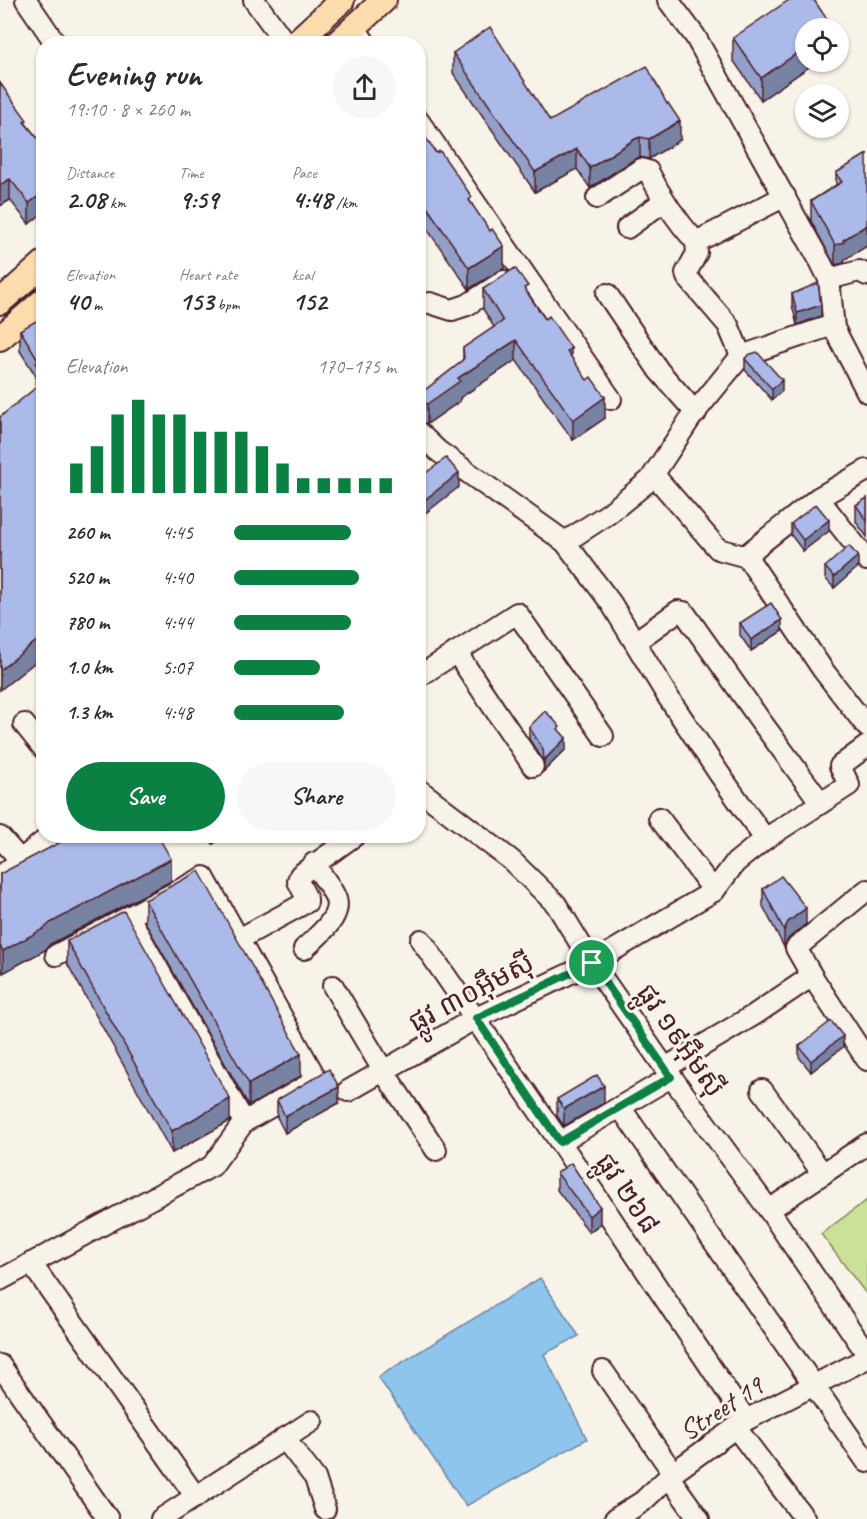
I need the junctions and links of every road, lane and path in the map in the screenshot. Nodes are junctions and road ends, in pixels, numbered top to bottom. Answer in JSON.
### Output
{"nodes":[{"id":1,"x":26,"y":0,"type":"edge"},
{"id":2,"x":254,"y":0,"type":"edge"},
{"id":3,"x":342,"y":0,"type":"edge"},
{"id":4,"x":384,"y":0,"type":"edge"},
{"id":5,"x":668,"y":0,"type":"edge"},
{"id":6,"x":360,"y":35,"type":"edge"},
{"id":7,"x":51,"y":36,"type":"edge"},
{"id":8,"x":280,"y":36,"type":"edge"},
{"id":9,"x":303,"y":36,"type":"edge"},
{"id":10,"x":426,"y":132,"type":"edge"},
{"id":11,"x":785,"y":196,"type":"junction"},
{"id":12,"x":597,"y":198,"type":"dead end"},
{"id":13,"x":663,"y":201,"type":"junction"},
{"id":14,"x":627,"y":228,"type":"dead end"},
{"id":15,"x":696,"y":242,"type":"junction"},
{"id":16,"x":36,"y":270,"type":"edge"},
{"id":17,"x":522,"y":270,"type":"junction"},
{"id":18,"x":867,"y":275,"type":"edge"},
{"id":19,"x":829,"y":279,"type":"junction"},
{"id":20,"x":607,"y":294,"type":"dead end"},
{"id":21,"x":0,"y":302,"type":"edge"},
{"id":22,"x":430,"y":303,"type":"dead end"},
{"id":23,"x":36,"y":308,"type":"edge"},
{"id":24,"x":833,"y":325,"type":"junction"},
{"id":25,"x":0,"y":338,"type":"edge"},
{"id":26,"x":741,"y":356,"type":"junction"},
{"id":27,"x":867,"y":392,"type":"edge"},
{"id":28,"x":611,"y":399,"type":"dead end"},
{"id":29,"x":696,"y":413,"type":"junction"},
{"id":30,"x":426,"y":440,"type":"edge"},
{"id":31,"x":867,"y":470,"type":"edge"},
{"id":32,"x":654,"y":475,"type":"junction"},
{"id":33,"x":818,"y":498,"type":"junction"},
{"id":34,"x":565,"y":543,"type":"junction"},
{"id":35,"x":745,"y":556,"type":"junction"},
{"id":36,"x":867,"y":560,"type":"edge"},
{"id":37,"x":635,"y":642,"type":"junction"},
{"id":38,"x":456,"y":652,"type":"junction"},
{"id":39,"x":426,"y":672,"type":"edge"},
{"id":40,"x":24,"y":724,"type":"dead end"},
{"id":41,"x":867,"y":727,"type":"edge"},
{"id":42,"x":603,"y":736,"type":"dead end"},
{"id":43,"x":36,"y":739,"type":"edge"},
{"id":44,"x":867,"y":746,"type":"edge"},
{"id":45,"x":533,"y":766,"type":"dead end"},
{"id":46,"x":426,"y":795,"type":"edge"},
{"id":47,"x":821,"y":803,"type":"junction"},
{"id":48,"x":659,"y":818,"type":"dead end"},
{"id":49,"x":0,"y":837,"type":"edge"},
{"id":50,"x":765,"y":839,"type":"junction"},
{"id":51,"x":42,"y":843,"type":"edge"},
{"id":52,"x":344,"y":843,"type":"edge"},
{"id":53,"x":21,"y":861,"type":"junction"},
{"id":54,"x":314,"y":863,"type":"junction"},
{"id":55,"x":0,"y":877,"type":"edge"},
{"id":56,"x":867,"y":890,"type":"edge"},
{"id":57,"x":714,"y":891,"type":"junction"},
{"id":58,"x":129,"y":917,"type":"junction"},
{"id":59,"x":239,"y":939,"type":"junction"},
{"id":60,"x":421,"y":940,"type":"dead end"},
{"id":61,"x":304,"y":949,"type":"dead end"},
{"id":62,"x":56,"y":956,"type":"dead end"},
{"id":63,"x":592,"y":963,"type":"junction"},
{"id":64,"x":812,"y":975,"type":"junction"},
{"id":65,"x":333,"y":986,"type":"dead end"},
{"id":66,"x":476,"y":1018,"type":"junction"},
{"id":67,"x":867,"y":1060,"type":"edge"},
{"id":68,"x":384,"y":1072,"type":"junction"},
{"id":69,"x":668,"y":1072,"type":"junction"},
{"id":70,"x":762,"y":1090,"type":"dead end"},
{"id":71,"x":348,"y":1091,"type":"dead end"},
{"id":72,"x":620,"y":1107,"type":"junction"},
{"id":73,"x":244,"y":1122,"type":"junction"},
{"id":74,"x":560,"y":1142,"type":"junction"},
{"id":75,"x":867,"y":1144,"type":"edge"},
{"id":76,"x":436,"y":1150,"type":"dead end"},
{"id":77,"x":824,"y":1174,"type":"junction"},
{"id":78,"x":769,"y":1210,"type":"junction"},
{"id":79,"x":31,"y":1263,"type":"junction"},
{"id":80,"x":0,"y":1280,"type":"edge"},
{"id":81,"x":867,"y":1354,"type":"edge"},
{"id":82,"x":867,"y":1358,"type":"edge"},
{"id":83,"x":0,"y":1365,"type":"edge"},
{"id":84,"x":603,"y":1371,"type":"dead end"},
{"id":85,"x":813,"y":1386,"type":"junction"},
{"id":86,"x":312,"y":1421,"type":"dead end"},
{"id":87,"x":741,"y":1424,"type":"junction"},
{"id":88,"x":284,"y":1438,"type":"junction"},
{"id":89,"x":867,"y":1462,"type":"edge"},
{"id":90,"x":671,"y":1475,"type":"junction"},
{"id":91,"x":196,"y":1497,"type":"junction"},
{"id":92,"x":325,"y":1509,"type":"dead end"},
{"id":93,"x":108,"y":1519,"type":"edge"},
{"id":94,"x":161,"y":1519,"type":"edge"},
{"id":95,"x":615,"y":1519,"type":"edge"},
{"id":96,"x":699,"y":1519,"type":"edge"},
{"id":97,"x":805,"y":1519,"type":"edge"}],
"edges":[{"from":1,"to":7,"type":"street"},
{"from":2,"to":8,"type":"street"},
{"from":3,"to":9,"type":"main road"},
{"from":4,"to":6,"type":"main road"},
{"from":5,"to":11,"type":"street"},
{"from":10,"to":17,"type":"street"},
{"from":11,"to":15,"type":"street"},
{"from":11,"to":19,"type":"street"},
{"from":12,"to":13,"type":"street"},
{"from":13,"to":14,"type":"street"},
{"from":13,"to":15,"type":"street"},
{"from":15,"to":26,"type":"street"},
{"from":16,"to":21,"type":"main road"},
{"from":17,"to":22,"type":"street"},
{"from":17,"to":28,"type":"street"},
{"from":18,"to":19,"type":"street"},
{"from":19,"to":24,"type":"street"},
{"from":20,"to":29,"type":"street"},
{"from":23,"to":25,"type":"main road"},
{"from":24,"to":26,"type":"street"},
{"from":24,"to":27,"type":"street"},
{"from":26,"to":29,"type":"street"},
{"from":29,"to":32,"type":"street"},
{"from":30,"to":34,"type":"street"},
{"from":31,"to":33,"type":"street"},
{"from":32,"to":34,"type":"street"},
{"from":32,"to":35,"type":"street"},
{"from":33,"to":35,"type":"street"},
{"from":33,"to":36,"type":"street"},
{"from":34,"to":37,"type":"street"},
{"from":35,"to":41,"type":"street"},
{"from":37,"to":47,"type":"street"},
{"from":37,"to":50,"type":"street"},
{"from":38,"to":39,"type":"street"},
{"from":38,"to":42,"type":"street"},
{"from":38,"to":45,"type":"street"},
{"from":40,"to":43,"type":"street"},
{"from":44,"to":47,"type":"street","name":"ផ្លូវ ៣០អ៊ឹមស៊ី"},
{"from":46,"to":63,"type":"street","name":"ផ្លូវ ១៩អ៊ឹមស៊ី"},
{"from":47,"to":50,"type":"street","name":"ផ្លូវ ៣០អ៊ឹមស៊ី"},
{"from":48,"to":57,"type":"street"},
{"from":49,"to":53,"type":"street"},
{"from":50,"to":57,"type":"street","name":"ផ្លូវ ៣០អ៊ឹមស៊ី"},
{"from":51,"to":53,"type":"street"},
{"from":52,"to":54,"type":"street"},
{"from":53,"to":55,"type":"street"},
{"from":54,"to":59,"type":"street"},
{"from":54,"to":61,"type":"street"},
{"from":56,"to":64,"type":"street"},
{"from":57,"to":63,"type":"street","name":"ផ្លូវ ៣០អ៊ឹមស៊ី"},
{"from":58,"to":59,"type":"street"},
{"from":58,"to":62,"type":"street"},
{"from":58,"to":73,"type":"street"},
{"from":59,"to":73,"type":"street"},
{"from":60,"to":66,"type":"street","name":"ផ្លូវ ២៦៨"},
{"from":63,"to":66,"type":"street","name":"ផ្លូវ ៣០អ៊ឹមស៊ី"},
{"from":63,"to":69,"type":"street","name":"ផ្លូវ ១៩អ៊ឹមស៊ី"},
{"from":64,"to":67,"type":"street"},
{"from":64,"to":69,"type":"street"},
{"from":65,"to":68,"type":"street"},
{"from":66,"to":68,"type":"street","name":"ផ្លូវ ៣០អ៊ឹមស៊ី"},
{"from":66,"to":74,"type":"street","name":"ផ្លូវ ២៦៨"},
{"from":68,"to":71,"type":"street","name":"ផ្លូវ ៣០អ៊ឹមស៊ី"},
{"from":68,"to":76,"type":"street"},
{"from":69,"to":72,"type":"street"},
{"from":69,"to":78,"type":"street","name":"ផ្លូវ ១៩អ៊ឹមស៊ី"},
{"from":70,"to":77,"type":"street"},
{"from":72,"to":74,"type":"street"},
{"from":72,"to":85,"type":"street"},
{"from":73,"to":79,"type":"street"},
{"from":74,"to":87,"type":"street","name":"ផ្លូវ ២៦៨"},
{"from":75,"to":77,"type":"street"},
{"from":77,"to":78,"type":"street"},
{"from":78,"to":81,"type":"street","name":"ផ្លូវ ១៩អ៊ឹមស៊ី"},
{"from":79,"to":80,"type":"street"},
{"from":79,"to":91,"type":"street"},
{"from":82,"to":85,"type":"street","name":"Street 19"},
{"from":83,"to":93,"type":"street"},
{"from":84,"to":90,"type":"street"},
{"from":85,"to":87,"type":"street","name":"Street 19"},
{"from":85,"to":89,"type":"street"},
{"from":86,"to":88,"type":"street"},
{"from":87,"to":90,"type":"street","name":"Street 19"},
{"from":87,"to":97,"type":"street","name":"ផ្លូវ ២៦៨"},
{"from":88,"to":91,"type":"street"},
{"from":88,"to":92,"type":"street"},
{"from":90,"to":95,"type":"street","name":"Street 19"},
{"from":90,"to":96,"type":"street"},
{"from":91,"to":94,"type":"street"}]}
